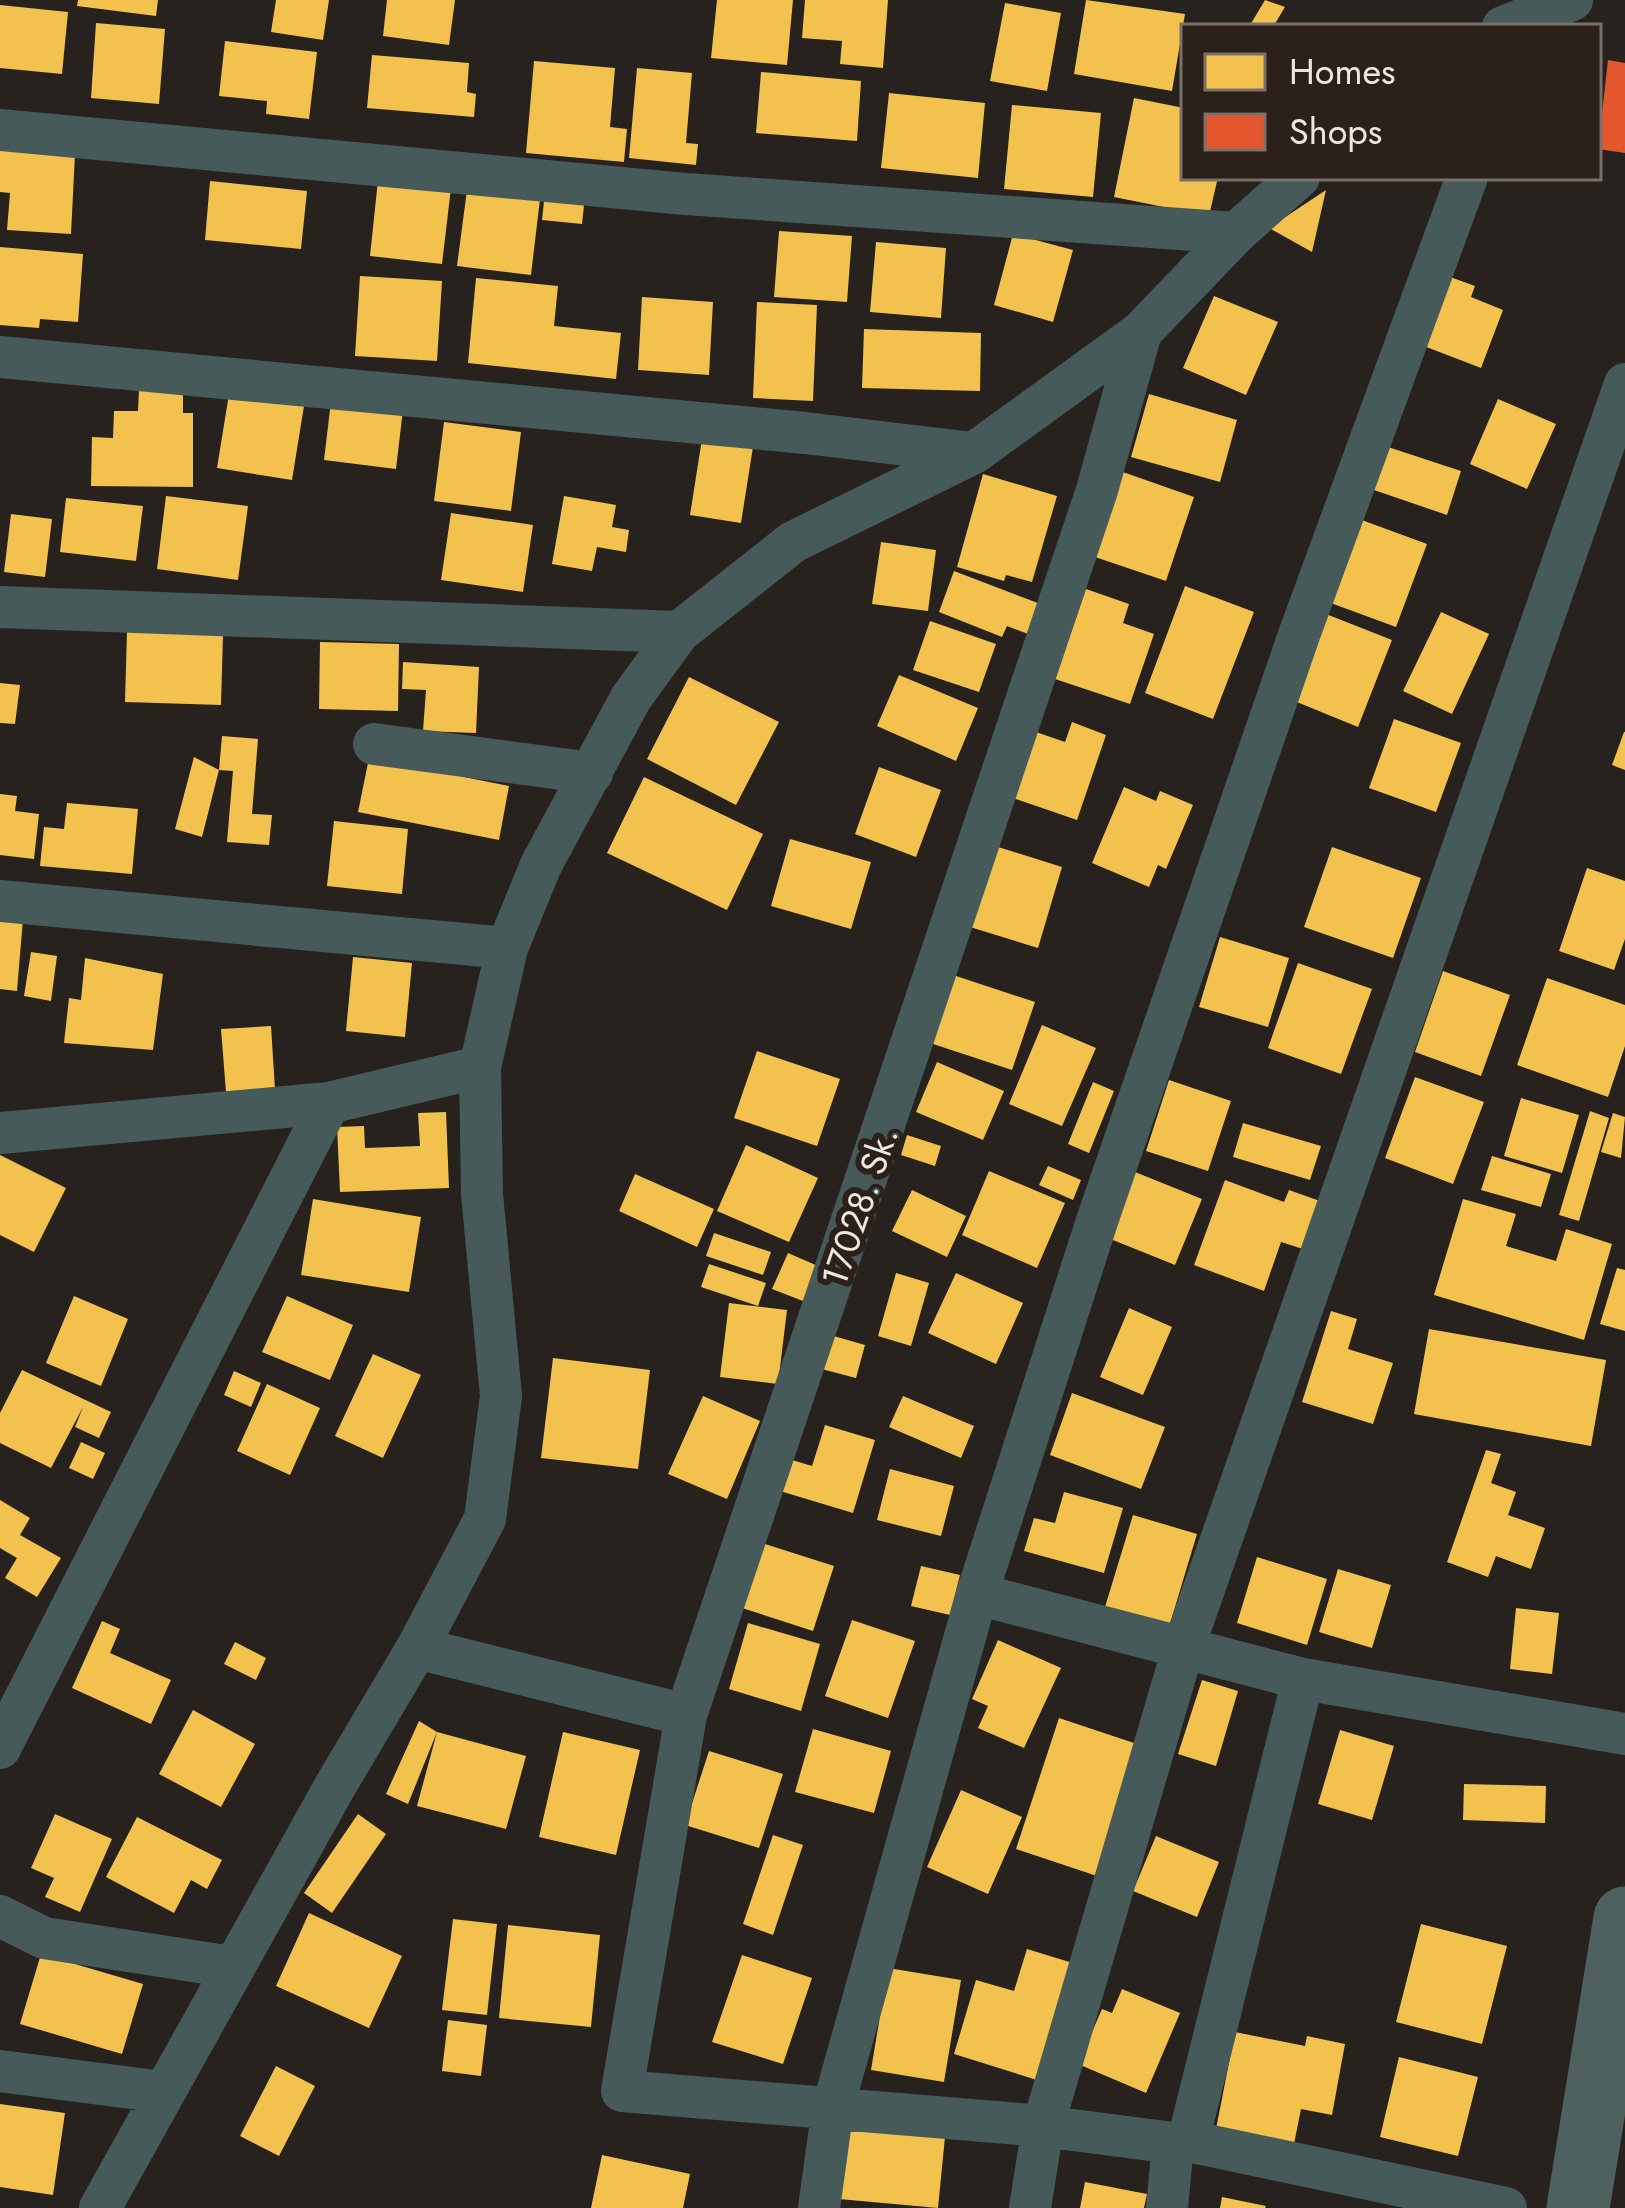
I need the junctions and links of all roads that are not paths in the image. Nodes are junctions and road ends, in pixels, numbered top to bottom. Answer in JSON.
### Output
{"nodes":[{"id":1,"x":1572,"y":0,"type":"edge"},
{"id":2,"x":1511,"y":24,"type":"edge"},
{"id":3,"x":0,"y":130,"type":"edge"},
{"id":4,"x":1296,"y":180,"type":"edge"},
{"id":5,"x":1466,"y":180,"type":"edge"},
{"id":6,"x":1236,"y":233,"type":"junction"},
{"id":7,"x":1142,"y":332,"type":"junction"},
{"id":8,"x":0,"y":357,"type":"edge"},
{"id":9,"x":1625,"y":384,"type":"edge"},
{"id":10,"x":974,"y":453,"type":"junction"},
{"id":11,"x":0,"y":607,"type":"edge"},
{"id":12,"x":679,"y":632,"type":"junction"},
{"id":13,"x":374,"y":744,"type":"dead end"},
{"id":14,"x":592,"y":773,"type":"junction"},
{"id":15,"x":0,"y":901,"type":"edge"},
{"id":16,"x":507,"y":948,"type":"junction"},
{"id":17,"x":480,"y":1067,"type":"junction"},
{"id":18,"x":329,"y":1103,"type":"junction"},
{"id":19,"x":0,"y":1133,"type":"edge"},
{"id":20,"x":976,"y":1594,"type":"junction"},
{"id":21,"x":417,"y":1648,"type":"junction"},
{"id":22,"x":1183,"y":1649,"type":"junction"},
{"id":23,"x":1304,"y":1679,"type":"junction"},
{"id":24,"x":686,"y":1715,"type":"junction"},
{"id":25,"x":1625,"y":1734,"type":"edge"},
{"id":26,"x":0,"y":1748,"type":"edge"},
{"id":27,"x":0,"y":1916,"type":"edge"},
{"id":28,"x":1625,"y":1918,"type":"edge"},
{"id":29,"x":232,"y":1967,"type":"junction"},
{"id":30,"x":0,"y":2071,"type":"edge"},
{"id":31,"x":163,"y":2092,"type":"junction"},
{"id":32,"x":833,"y":2107,"type":"junction"},
{"id":33,"x":1043,"y":2126,"type":"junction"},
{"id":34,"x":1181,"y":2142,"type":"junction"},
{"id":35,"x":100,"y":2208,"type":"edge"},
{"id":36,"x":819,"y":2208,"type":"edge"},
{"id":37,"x":1030,"y":2208,"type":"edge"},
{"id":38,"x":1167,"y":2208,"type":"edge"},
{"id":39,"x":1507,"y":2208,"type":"edge"},
{"id":40,"x":1578,"y":2208,"type":"edge"}],
"edges":[{"from":1,"to":2,"type":"street"},
{"from":3,"to":6,"type":"street"},
{"from":4,"to":6,"type":"street"},
{"from":5,"to":20,"type":"street"},
{"from":6,"to":7,"type":"street"},
{"from":7,"to":10,"type":"street"},
{"from":7,"to":24,"type":"street","name":"17028. Sk."},
{"from":8,"to":10,"type":"street"},
{"from":9,"to":22,"type":"street"},
{"from":10,"to":12,"type":"street"},
{"from":11,"to":12,"type":"street"},
{"from":12,"to":14,"type":"street"},
{"from":13,"to":14,"type":"street"},
{"from":14,"to":16,"type":"street"},
{"from":15,"to":16,"type":"street"},
{"from":16,"to":17,"type":"street"},
{"from":17,"to":18,"type":"street"},
{"from":17,"to":21,"type":"street"},
{"from":18,"to":19,"type":"street"},
{"from":18,"to":26,"type":"street"},
{"from":20,"to":22,"type":"street"},
{"from":20,"to":32,"type":"street"},
{"from":21,"to":24,"type":"street"},
{"from":21,"to":29,"type":"street"},
{"from":22,"to":23,"type":"street"},
{"from":22,"to":33,"type":"street"},
{"from":23,"to":25,"type":"street"},
{"from":23,"to":34,"type":"street"},
{"from":24,"to":32,"type":"street","name":"17028. Sk."},
{"from":27,"to":29,"type":"street"},
{"from":28,"to":40,"type":"highway"},
{"from":29,"to":31,"type":"street"},
{"from":30,"to":31,"type":"street"},
{"from":31,"to":35,"type":"street"},
{"from":32,"to":33,"type":"street"},
{"from":32,"to":36,"type":"street"},
{"from":33,"to":34,"type":"street"},
{"from":33,"to":37,"type":"street"},
{"from":34,"to":38,"type":"street"},
{"from":34,"to":39,"type":"street"}]}
